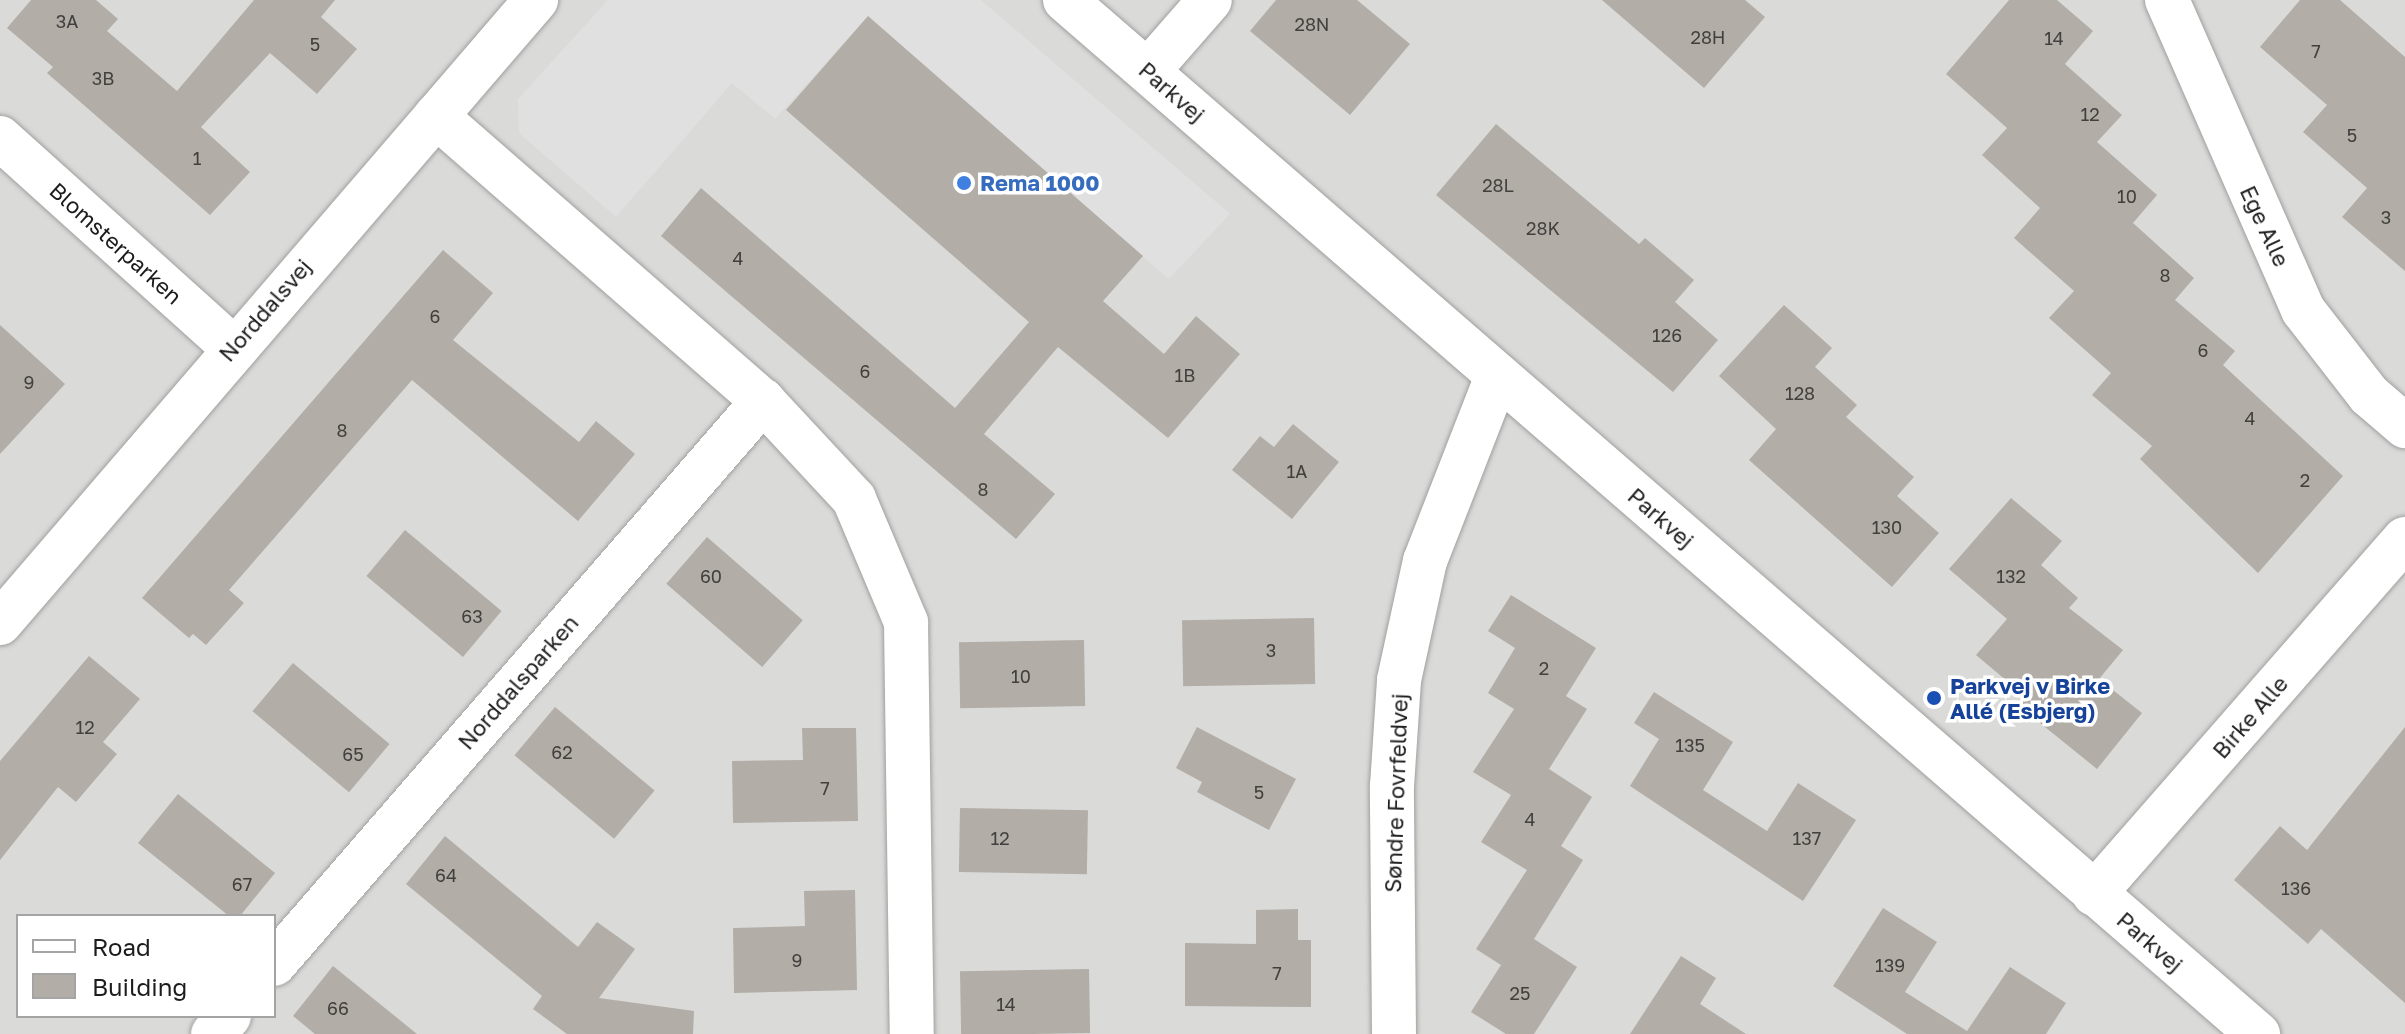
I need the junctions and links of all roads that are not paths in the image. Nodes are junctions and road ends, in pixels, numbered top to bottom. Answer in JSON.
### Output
{"nodes":[{"id":1,"x":536,"y":0,"type":"edge"},
{"id":2,"x":1065,"y":0,"type":"edge"},
{"id":3,"x":1210,"y":0,"type":"edge"},
{"id":4,"x":2167,"y":0,"type":"edge"},
{"id":5,"x":1148,"y":71,"type":"junction"},
{"id":6,"x":436,"y":116,"type":"junction"},
{"id":7,"x":0,"y":138,"type":"edge"},
{"id":8,"x":232,"y":347,"type":"junction"},
{"id":9,"x":1497,"y":376,"type":"junction"},
{"id":10,"x":763,"y":401,"type":"junction"},
{"id":11,"x":2405,"y":426,"type":"edge"},
{"id":12,"x":2405,"y":539,"type":"edge"},
{"id":13,"x":0,"y":623,"type":"edge"},
{"id":14,"x":2094,"y":894,"type":"junction"},
{"id":15,"x":276,"y":962,"type":"edge"},
{"id":16,"x":227,"y":1018,"type":"edge"},
{"id":17,"x":213,"y":1034,"type":"edge"},
{"id":18,"x":912,"y":1034,"type":"edge"},
{"id":19,"x":1394,"y":1034,"type":"edge"},
{"id":20,"x":2258,"y":1034,"type":"edge"}],
"edges":[{"from":1,"to":6,"type":"street","name":"Norddalsvej"},
{"from":2,"to":5,"type":"street","name":"Parkvej"},
{"from":3,"to":5,"type":"street"},
{"from":4,"to":11,"type":"street","name":"Ege Alle"},
{"from":5,"to":9,"type":"street","name":"Parkvej"},
{"from":6,"to":8,"type":"street","name":"Norddalsvej"},
{"from":6,"to":10,"type":"street"},
{"from":7,"to":8,"type":"street","name":"Blomsterparken"},
{"from":8,"to":13,"type":"street","name":"Norddalsvej"},
{"from":9,"to":14,"type":"street","name":"Parkvej"},
{"from":9,"to":19,"type":"street","name":"Søndre Fovrfeldvej"},
{"from":10,"to":15,"type":"street","name":"Norddalsparken"},
{"from":10,"to":18,"type":"street"},
{"from":12,"to":14,"type":"street","name":"Birke Alle"},
{"from":14,"to":20,"type":"street","name":"Parkvej"},
{"from":16,"to":17,"type":"street"}]}
